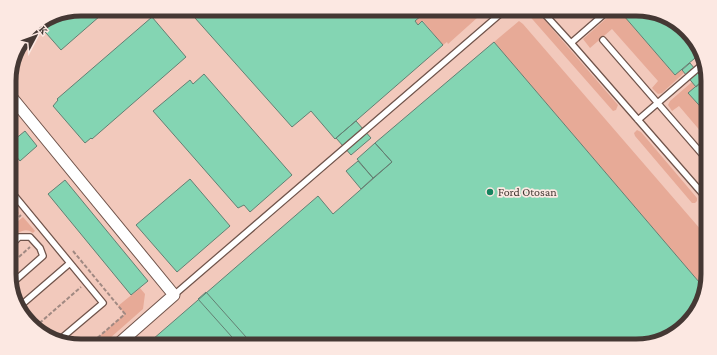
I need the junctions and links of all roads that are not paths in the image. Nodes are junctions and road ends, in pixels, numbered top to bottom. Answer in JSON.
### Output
{"nodes":[{"id":1,"x":498,"y":16,"type":"edge"},
{"id":2,"x":546,"y":16,"type":"edge"},
{"id":3,"x":602,"y":16,"type":"edge"},
{"id":4,"x":604,"y":40,"type":"dead end"},
{"id":5,"x":570,"y":43,"type":"junction"},
{"id":6,"x":699,"y":67,"type":"edge"},
{"id":7,"x":16,"y":103,"type":"edge"},
{"id":8,"x":658,"y":103,"type":"junction"},
{"id":9,"x":638,"y":120,"type":"junction"},
{"id":10,"x":701,"y":153,"type":"edge"},
{"id":11,"x":701,"y":192,"type":"edge"},
{"id":12,"x":16,"y":197,"type":"edge"},
{"id":13,"x":16,"y":241,"type":"edge"},
{"id":14,"x":70,"y":263,"type":"junction"},
{"id":15,"x":16,"y":278,"type":"edge"},
{"id":16,"x":174,"y":295,"type":"junction"},
{"id":17,"x":23,"y":303,"type":"edge"},
{"id":18,"x":63,"y":337,"type":"edge"},
{"id":19,"x":124,"y":339,"type":"edge"}],
"edges":[{"from":1,"to":16,"type":"lane"},
{"from":2,"to":5,"type":"lane"},
{"from":3,"to":5,"type":"lane"},
{"from":4,"to":8,"type":"lane"},
{"from":5,"to":9,"type":"lane"},
{"from":6,"to":8,"type":"lane"},
{"from":7,"to":16,"type":"street"},
{"from":8,"to":9,"type":"lane"},
{"from":8,"to":10,"type":"lane"},
{"from":9,"to":11,"type":"lane"},
{"from":12,"to":14,"type":"lane"},
{"from":13,"to":15,"type":"lane"},
{"from":14,"to":17,"type":"lane"},
{"from":14,"to":18,"type":"lane"},
{"from":16,"to":19,"type":"street"}]}
